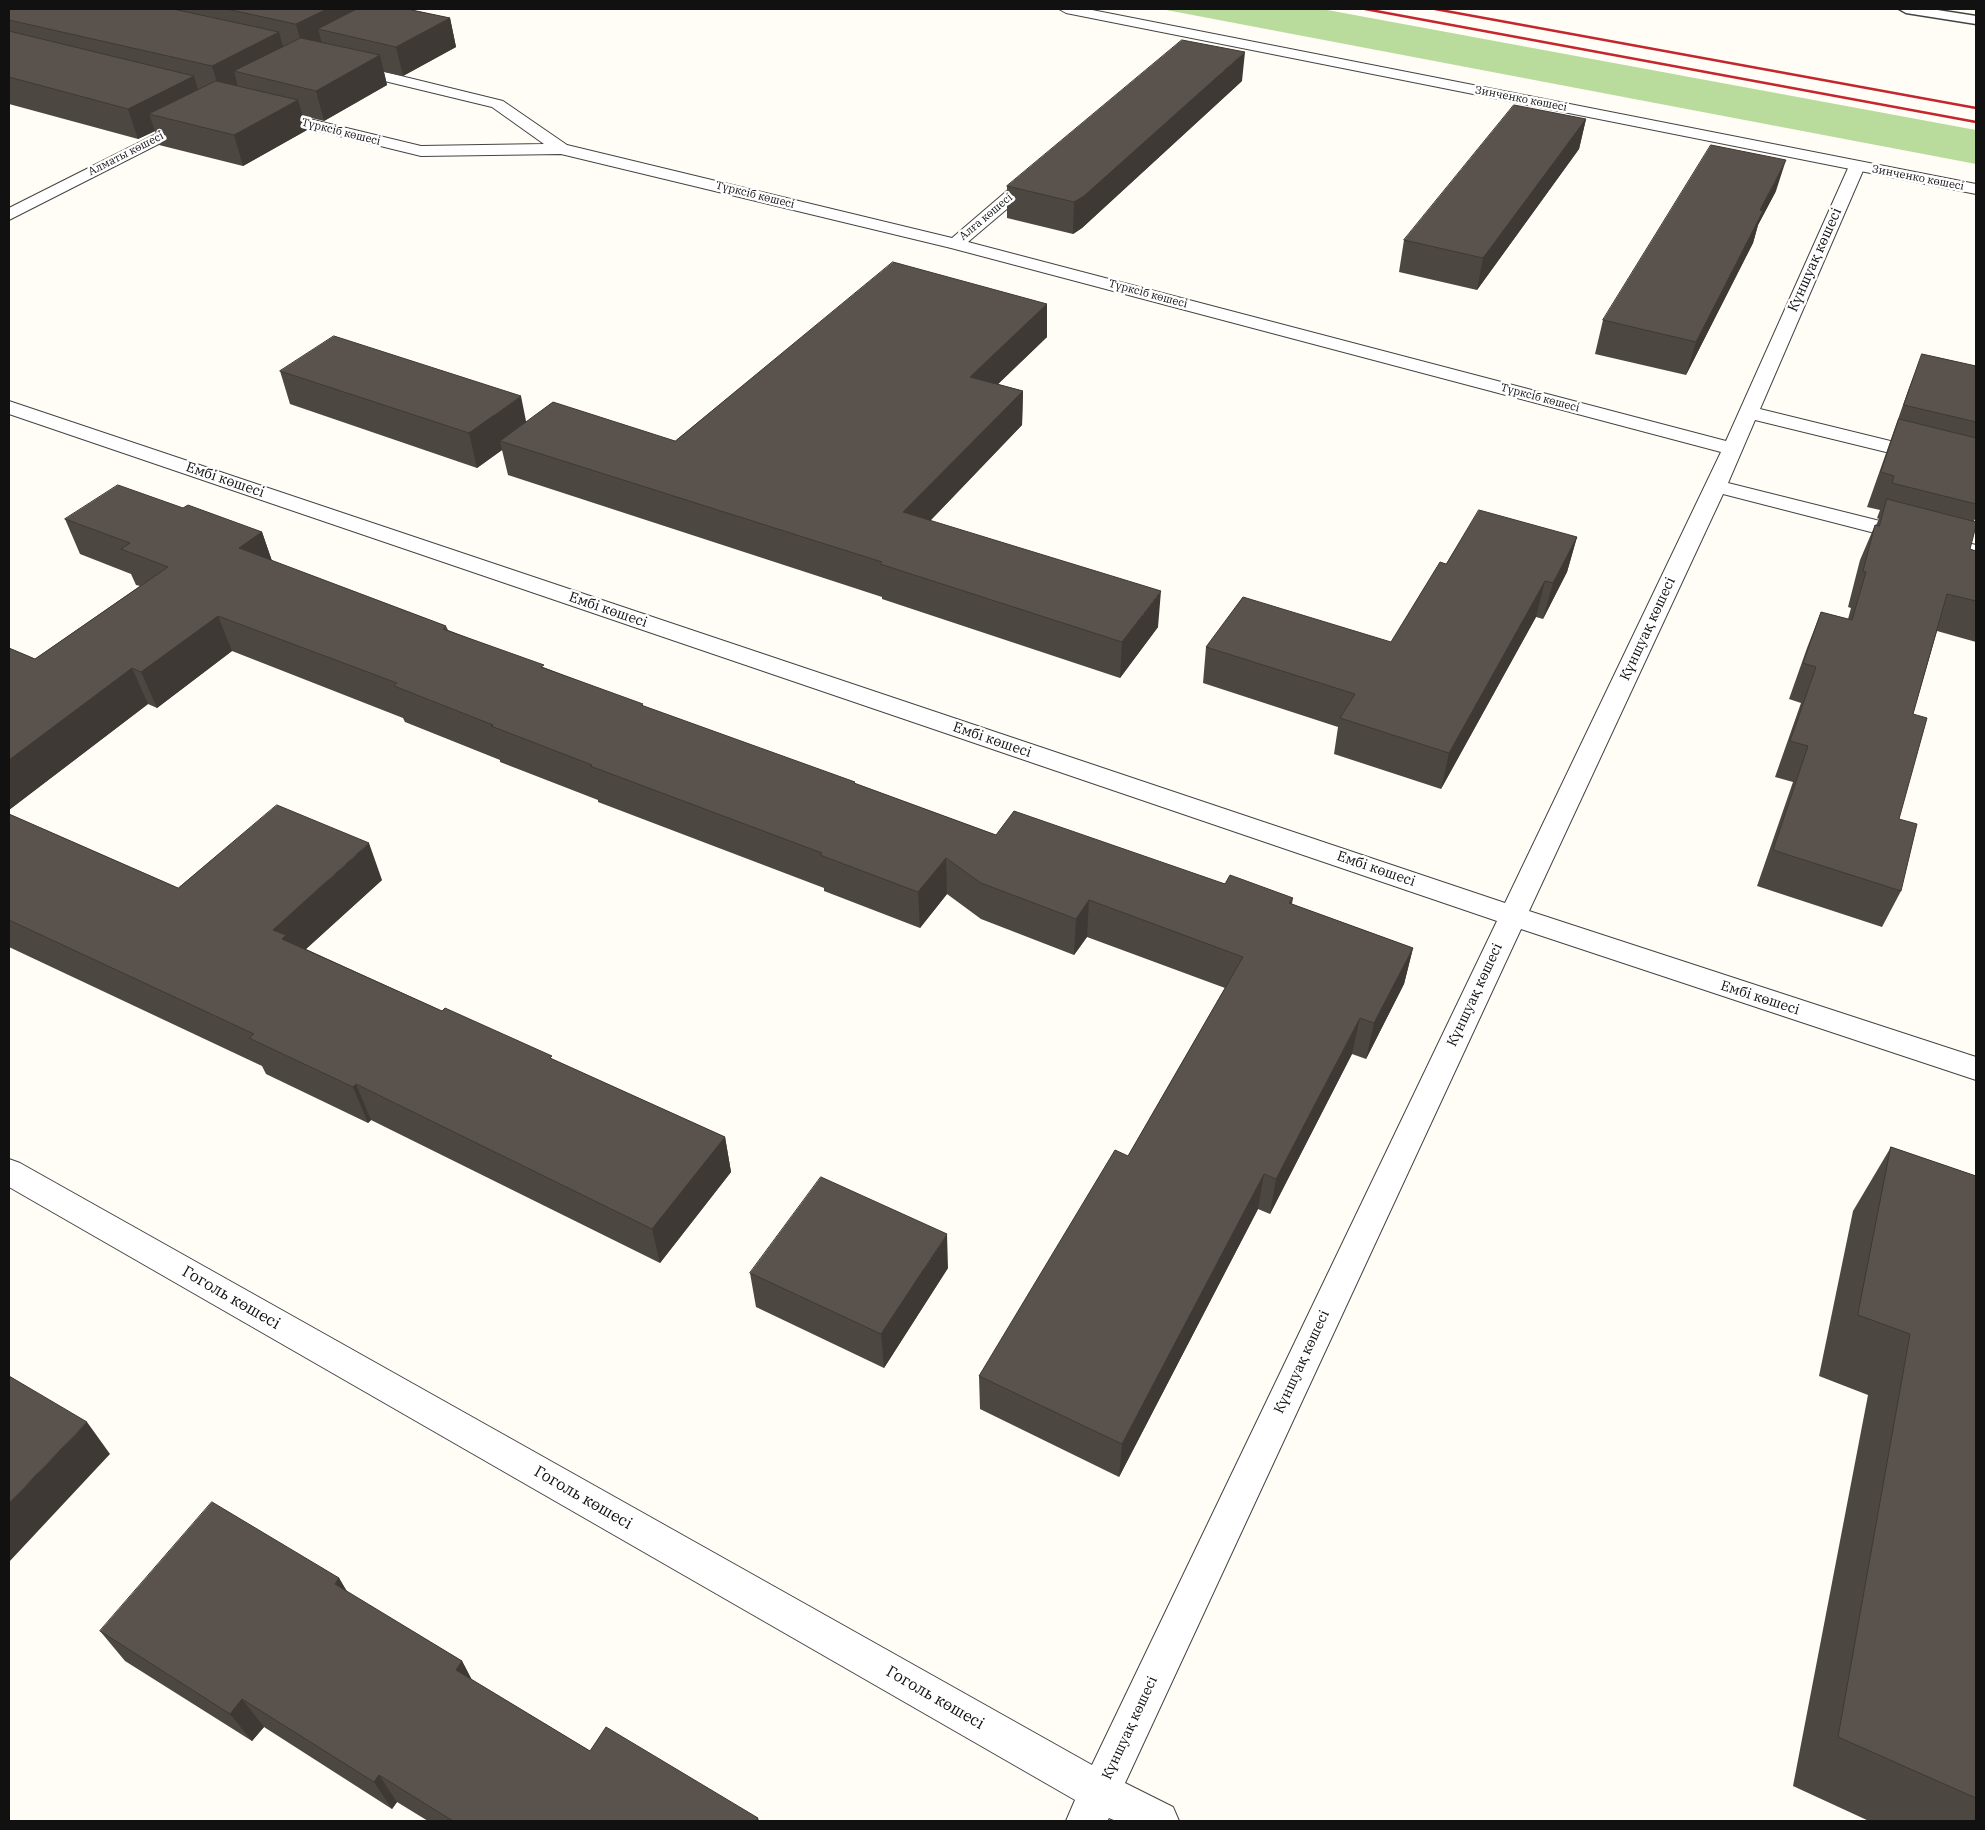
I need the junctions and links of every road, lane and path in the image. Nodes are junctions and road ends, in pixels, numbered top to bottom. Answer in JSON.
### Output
{"nodes":[{"id":1,"x":1066,"y":9,"type":"edge"},
{"id":2,"x":1906,"y":9,"type":"edge"},
{"id":3,"x":1943,"y":11,"type":"edge"},
{"id":4,"x":1976,"y":20,"type":"edge"},
{"id":5,"x":1200,"y":35,"type":"junction"},
{"id":6,"x":1185,"y":48,"type":"edge"},
{"id":7,"x":337,"y":66,"type":"edge"},
{"id":8,"x":253,"y":110,"type":"edge"},
{"id":9,"x":208,"y":112,"type":"edge"},
{"id":10,"x":561,"y":149,"type":"junction"},
{"id":11,"x":1857,"y":166,"type":"junction"},
{"id":12,"x":1044,"y":168,"type":"edge"},
{"id":13,"x":1976,"y":189,"type":"edge"},
{"id":14,"x":9,"y":215,"type":"edge"},
{"id":15,"x":956,"y":244,"type":"junction"},
{"id":16,"x":9,"y":407,"type":"edge"},
{"id":17,"x":1749,"y":412,"type":"junction"},
{"id":18,"x":1733,"y":449,"type":"junction"},
{"id":19,"x":1976,"y":468,"type":"edge"},
{"id":20,"x":1716,"y":486,"type":"junction"},
{"id":21,"x":1976,"y":552,"type":"edge"},
{"id":22,"x":1512,"y":916,"type":"junction"},
{"id":23,"x":1976,"y":1069,"type":"edge"},
{"id":24,"x":9,"y":1172,"type":"edge"},
{"id":25,"x":1093,"y":1806,"type":"edge"},
{"id":26,"x":1159,"y":1821,"type":"edge"}],
"edges":[{"from":1,"to":5,"type":"street","name":"Зинченко көшесі"},
{"from":2,"to":3,"type":"lane"},
{"from":3,"to":4,"type":"lane"},
{"from":5,"to":6,"type":"street"},
{"from":5,"to":11,"type":"street","name":"Зинченко көшесі"},
{"from":7,"to":10,"type":"street","name":"Түрксіб көшесі"},
{"from":8,"to":10,"type":"street","name":"Түрксіб көшесі"},
{"from":9,"to":14,"type":"street","name":"Алматы көшесі"},
{"from":10,"to":15,"type":"street","name":"Түрксіб көшесі"},
{"from":11,"to":13,"type":"street","name":"Зинченко көшесі"},
{"from":11,"to":17,"type":"street","name":"Күншуақ көшесі"},
{"from":12,"to":15,"type":"street","name":"Алға көшесі"},
{"from":15,"to":18,"type":"street","name":"Түрксіб көшесі"},
{"from":16,"to":22,"type":"street","name":"Ембі көшесі"},
{"from":17,"to":18,"type":"street","name":"Күншуақ көшесі"},
{"from":17,"to":19,"type":"street"},
{"from":18,"to":20,"type":"street","name":"Күншуақ көшесі"},
{"from":20,"to":21,"type":"street"},
{"from":20,"to":22,"type":"street","name":"Күншуақ көшесі"},
{"from":22,"to":23,"type":"street","name":"Ембі көшесі"},
{"from":22,"to":25,"type":"street","name":"Күншуақ көшесі"},
{"from":24,"to":25,"type":"street","name":"Гоголь көшесі"},
{"from":25,"to":26,"type":"street","name":"Гоголь көшесі"}]}
